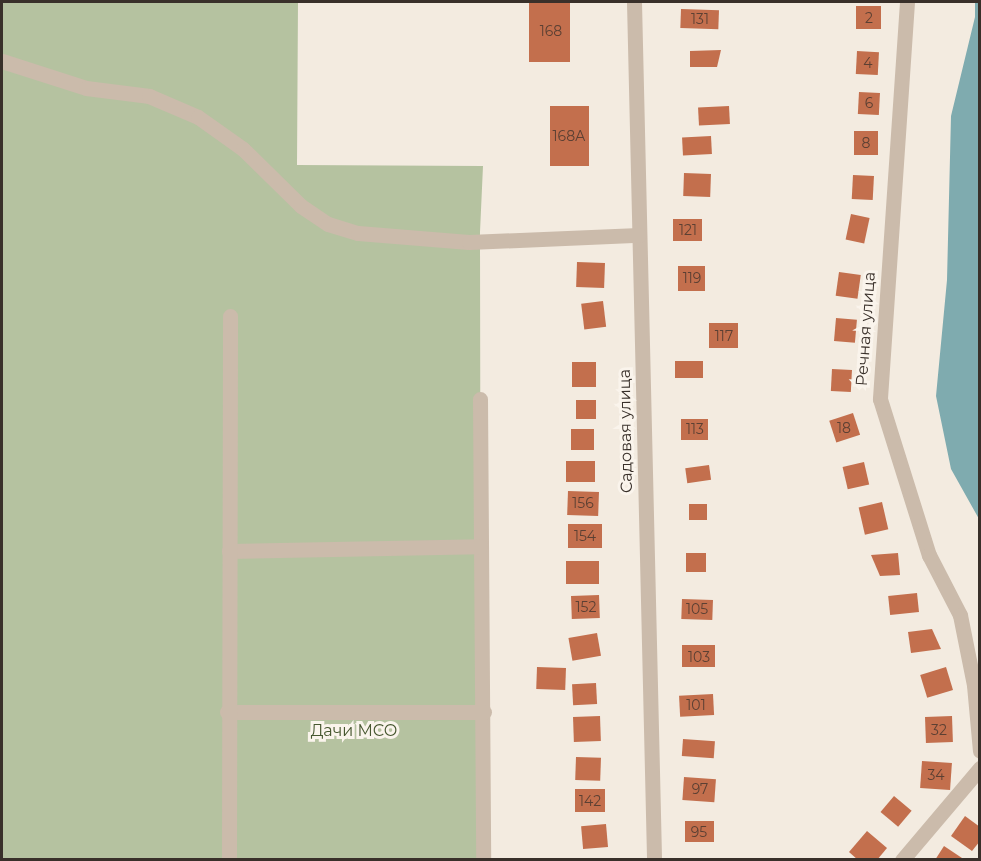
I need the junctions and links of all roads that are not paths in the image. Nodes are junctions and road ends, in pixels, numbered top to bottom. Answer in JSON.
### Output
{"nodes":[{"id":1,"x":634,"y":2,"type":"edge"},
{"id":2,"x":907,"y":2,"type":"edge"},
{"id":3,"x":2,"y":61,"type":"edge"},
{"id":4,"x":639,"y":235,"type":"junction"},
{"id":5,"x":230,"y":316,"type":"dead end"},
{"id":6,"x":480,"y":399,"type":"dead end"},
{"id":7,"x":480,"y":546,"type":"junction"},
{"id":8,"x":229,"y":551,"type":"junction"},
{"id":9,"x":227,"y":712,"type":"junction"},
{"id":10,"x":484,"y":712,"type":"junction"},
{"id":11,"x":980,"y":752,"type":"edge"},
{"id":12,"x":980,"y":768,"type":"edge"},
{"id":13,"x":229,"y":860,"type":"edge"},
{"id":14,"x":483,"y":860,"type":"edge"},
{"id":15,"x":654,"y":860,"type":"edge"},
{"id":16,"x":902,"y":860,"type":"edge"}],
"edges":[{"from":1,"to":4,"type":"street","name":"Садовая улица"},
{"from":2,"to":11,"type":"street","name":"Речная улица"},
{"from":3,"to":4,"type":"street"},
{"from":4,"to":15,"type":"street","name":"Садовая улица"},
{"from":5,"to":8,"type":"street"},
{"from":6,"to":7,"type":"street"},
{"from":7,"to":8,"type":"street"},
{"from":7,"to":10,"type":"street"},
{"from":8,"to":9,"type":"street"},
{"from":9,"to":10,"type":"street"},
{"from":9,"to":13,"type":"street"},
{"from":10,"to":14,"type":"street"},
{"from":12,"to":16,"type":"street"}]}
